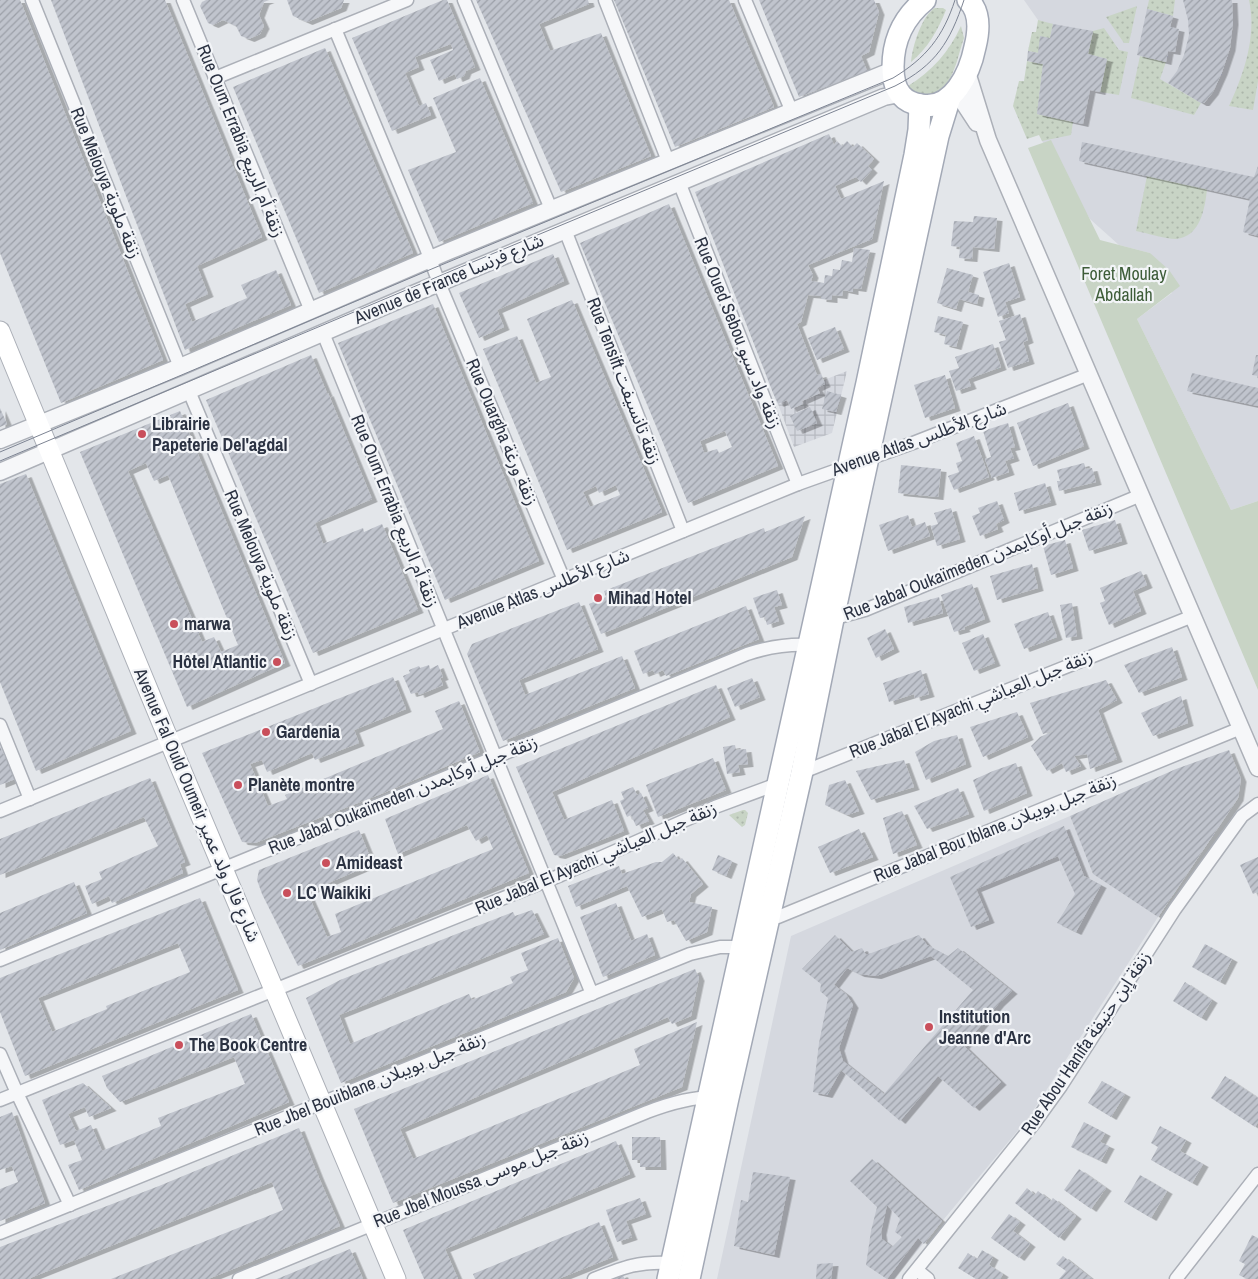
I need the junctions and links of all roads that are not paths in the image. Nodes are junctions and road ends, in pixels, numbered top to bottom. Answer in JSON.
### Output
{"nodes":[{"id":1,"x":32,"y":0,"type":"edge"},
{"id":2,"x":183,"y":0,"type":"edge"},
{"id":3,"x":407,"y":0,"type":"edge"},
{"id":4,"x":464,"y":0,"type":"edge"},
{"id":5,"x":605,"y":0,"type":"edge"},
{"id":6,"x":745,"y":0,"type":"edge"},
{"id":7,"x":914,"y":4,"type":"edge"},
{"id":8,"x":976,"y":5,"type":"edge"},
{"id":9,"x":335,"y":29,"type":"junction"},
{"id":10,"x":893,"y":70,"type":"junction"},
{"id":11,"x":967,"y":72,"type":"junction"},
{"id":12,"x":215,"y":78,"type":"junction"},
{"id":13,"x":900,"y":94,"type":"junction"},
{"id":14,"x":953,"y":94,"type":"junction"},
{"id":15,"x":920,"y":105,"type":"junction"},
{"id":16,"x":792,"y":112,"type":"junction"},
{"id":17,"x":988,"y":140,"type":"junction"},
{"id":18,"x":668,"y":162,"type":"junction"},
{"id":19,"x":679,"y":182,"type":"junction"},
{"id":20,"x":551,"y":209,"type":"junction"},
{"id":21,"x":565,"y":230,"type":"junction"},
{"id":22,"x":431,"y":259,"type":"junction"},
{"id":23,"x":439,"y":283,"type":"junction"},
{"id":24,"x":311,"y":311,"type":"junction"},
{"id":25,"x":0,"y":331,"type":"edge"},
{"id":26,"x":323,"y":333,"type":"junction"},
{"id":27,"x":180,"y":367,"type":"junction"},
{"id":28,"x":1089,"y":374,"type":"junction"},
{"id":29,"x":189,"y":391,"type":"junction"},
{"id":30,"x":39,"y":424,"type":"junction"},
{"id":31,"x":0,"y":440,"type":"edge"},
{"id":32,"x":50,"y":451,"type":"junction"},
{"id":33,"x":858,"y":462,"type":"junction"},
{"id":34,"x":0,"y":472,"type":"edge"},
{"id":35,"x":798,"y":484,"type":"junction"},
{"id":36,"x":1141,"y":495,"type":"junction"},
{"id":37,"x":684,"y":532,"type":"junction"},
{"id":38,"x":564,"y":580,"type":"junction"},
{"id":39,"x":1193,"y":616,"type":"junction"},
{"id":40,"x":823,"y":621,"type":"junction"},
{"id":41,"x":444,"y":629,"type":"junction"},
{"id":42,"x":809,"y":645,"type":"junction"},
{"id":43,"x":311,"y":684,"type":"junction"},
{"id":44,"x":0,"y":725,"type":"edge"},
{"id":45,"x":1241,"y":728,"type":"junction"},
{"id":46,"x":170,"y":741,"type":"junction"},
{"id":47,"x":496,"y":757,"type":"junction"},
{"id":48,"x":1258,"y":768,"type":"edge"},
{"id":49,"x":802,"y":772,"type":"junction"},
{"id":50,"x":778,"y":784,"type":"junction"},
{"id":51,"x":30,"y":798,"type":"junction"},
{"id":52,"x":1258,"y":804,"type":"edge"},
{"id":53,"x":0,"y":811,"type":"edge"},
{"id":54,"x":224,"y":868,"type":"junction"},
{"id":55,"x":547,"y":881,"type":"junction"},
{"id":56,"x":759,"y":920,"type":"junction"},
{"id":57,"x":742,"y":947,"type":"junction"},
{"id":58,"x":0,"y":960,"type":"edge"},
{"id":59,"x":275,"y":989,"type":"junction"},
{"id":60,"x":592,"y":994,"type":"junction"},
{"id":61,"x":0,"y":1054,"type":"edge"},
{"id":62,"x":17,"y":1093,"type":"junction"},
{"id":63,"x":718,"y":1098,"type":"junction"},
{"id":64,"x":0,"y":1100,"type":"edge"},
{"id":65,"x":322,"y":1103,"type":"junction"},
{"id":66,"x":1258,"y":1174,"type":"edge"},
{"id":67,"x":70,"y":1205,"type":"junction"},
{"id":68,"x":373,"y":1224,"type":"junction"},
{"id":69,"x":0,"y":1233,"type":"edge"},
{"id":70,"x":687,"y":1241,"type":"junction"},
{"id":71,"x":670,"y":1271,"type":"edge"},
{"id":72,"x":913,"y":1274,"type":"edge"},
{"id":73,"x":239,"y":1279,"type":"edge"},
{"id":74,"x":396,"y":1279,"type":"edge"},
{"id":75,"x":594,"y":1279,"type":"edge"},
{"id":76,"x":689,"y":1279,"type":"edge"},
{"id":77,"x":928,"y":1279,"type":"edge"},
{"id":78,"x":1176,"y":1279,"type":"edge"}],
"edges":[{"from":1,"to":27,"type":"street","name":"Rue Melouya زنقة ملوية"},
{"from":2,"to":12,"type":"street","name":"Rue Oum Errabia زنقة أم الربيع"},
{"from":3,"to":9,"type":"street"},
{"from":4,"to":20,"type":"street"},
{"from":5,"to":18,"type":"street"},
{"from":6,"to":16,"type":"street"},
{"from":7,"to":10,"type":"main road"},
{"from":8,"to":11,"type":"main road"},
{"from":9,"to":12,"type":"street"},
{"from":9,"to":22,"type":"street"},
{"from":10,"to":13,"type":"main road"},
{"from":10,"to":16,"type":"street","name":"Avenue de France شارع فرنسا"},
{"from":11,"to":14,"type":"main road"},
{"from":11,"to":17,"type":"street"},
{"from":12,"to":24,"type":"street","name":"Rue Oum Errabia زنقة أم الربيع"},
{"from":13,"to":15,"type":"main road"},
{"from":13,"to":19,"type":"street","name":"Avenue de France شارع فرنسا"},
{"from":14,"to":15,"type":"main road"},
{"from":14,"to":17,"type":"street"},
{"from":14,"to":33,"type":"main road"},
{"from":15,"to":33,"type":"main road"},
{"from":16,"to":18,"type":"street","name":"Avenue de France شارع فرنسا"},
{"from":17,"to":28,"type":"street"},
{"from":18,"to":20,"type":"street","name":"Avenue de France شارع فرنسا"},
{"from":19,"to":21,"type":"street","name":"Avenue de France شارع فرنسا"},
{"from":19,"to":35,"type":"street","name":"Rue Oued Sebou زنقة واد سبو"},
{"from":20,"to":22,"type":"street","name":"Avenue de France شارع فرنسا"},
{"from":21,"to":23,"type":"street","name":"Avenue de France شارع فرنسا"},
{"from":21,"to":37,"type":"street","name":"Rue Tensift زنقة تانسيفت"},
{"from":22,"to":23,"type":"street","name":"Rue Ouargha زنقة ورغة"},
{"from":22,"to":24,"type":"street","name":"Avenue de France شارع فرنسا"},
{"from":23,"to":26,"type":"street","name":"Avenue de France شارع فرنسا"},
{"from":23,"to":38,"type":"street","name":"Rue Ouargha زنقة ورغة"},
{"from":24,"to":27,"type":"street","name":"Avenue de France شارع فرنسا"},
{"from":25,"to":30,"type":"main road","name":"Avenue Fal Ould Oumeir شارع فال ولد عمير"},
{"from":26,"to":29,"type":"street","name":"Avenue de France شارع فرنسا"},
{"from":26,"to":41,"type":"street","name":"Rue Oum Errabia زنقة أم الربيع"},
{"from":27,"to":30,"type":"street","name":"Avenue de France شارع فرنسا"},
{"from":28,"to":33,"type":"street","name":"Avenue Atlas شارع الأطلس"},
{"from":28,"to":36,"type":"street"},
{"from":29,"to":32,"type":"street","name":"Avenue de France شارع فرنسا"},
{"from":29,"to":43,"type":"street","name":"Rue Melouya زنقة ملوية"},
{"from":30,"to":31,"type":"street","name":"Avenue de France شارع فرنسا"},
{"from":30,"to":32,"type":"main road","name":"Avenue Fal Ould Oumeir شارع فال ولد عمير"},
{"from":32,"to":34,"type":"street","name":"Avenue de France شارع فرنسا"},
{"from":32,"to":46,"type":"main road","name":"Avenue Fal Ould Oumeir شارع فال ولد عمير"},
{"from":33,"to":35,"type":"street","name":"Avenue Atlas شارع الأطلس"},
{"from":33,"to":40,"type":"main road"},
{"from":35,"to":37,"type":"street","name":"Avenue Atlas شارع الأطلس"},
{"from":36,"to":39,"type":"street"},
{"from":36,"to":40,"type":"street","name":"Rue Jabal Oukaïmeden زنقة جبل أوكايمدن"},
{"from":37,"to":38,"type":"street","name":"Avenue Atlas شارع الأطلس"},
{"from":38,"to":41,"type":"street","name":"Avenue Atlas شارع الأطلس"},
{"from":39,"to":45,"type":"street"},
{"from":39,"to":49,"type":"street","name":"Rue Jabal El Ayachi زنقة جبل العياشي"},
{"from":40,"to":42,"type":"main road"},
{"from":40,"to":49,"type":"main road"},
{"from":41,"to":43,"type":"street","name":"Avenue Atlas شارع الأطلس"},
{"from":41,"to":47,"type":"street","name":"Rue Oum Errabia زنقة أم الربيع"},
{"from":42,"to":47,"type":"street","name":"Rue Jabal Oukaïmeden زنقة جبل أوكايمدن"},
{"from":42,"to":50,"type":"main road"},
{"from":43,"to":46,"type":"street","name":"Avenue Atlas شارع الأطلس"},
{"from":44,"to":51,"type":"street"},
{"from":45,"to":48,"type":"street"},
{"from":45,"to":56,"type":"street","name":"Rue Jabal Bou Iblane زنقة جبل بويبلان"},
{"from":46,"to":51,"type":"street","name":"Avenue Atlas شارع الأطلس"},
{"from":46,"to":54,"type":"main road","name":"Avenue Fal Ould Oumeir شارع فال ولد عمير"},
{"from":47,"to":54,"type":"street","name":"Rue Jabal Oukaïmeden زنقة جبل أوكايمدن"},
{"from":47,"to":55,"type":"street","name":"Rue Oum Errabia زنقة أم الربيع"},
{"from":49,"to":50,"type":"street","name":"Rue Jabal El Ayachi زنقة جبل العياشي"},
{"from":49,"to":56,"type":"main road"},
{"from":50,"to":55,"type":"street","name":"Rue Jabal El Ayachi زنقة جبل العياشي"},
{"from":50,"to":56,"type":"main road"},
{"from":51,"to":53,"type":"street","name":"Avenue Atlas شارع الأطلس"},
{"from":52,"to":72,"type":"street","name":"Rue Abou Hanifa زنقة اٍبن حنيفة"},
{"from":54,"to":58,"type":"street","name":"Rue Jabal Oukaïmeden زنقة جبل أوكايمدن"},
{"from":54,"to":59,"type":"main road","name":"Avenue Fal Ould Oumeir شارع فال ولد عمير"},
{"from":55,"to":59,"type":"street","name":"Rue Jabal El Ayachi زنقة جبل العياشي"},
{"from":55,"to":60,"type":"street","name":"Rue Oum Errabia زنقة أم الربيع"},
{"from":56,"to":57,"type":"main road"},
{"from":56,"to":63,"type":"main road"},
{"from":57,"to":60,"type":"street","name":"Rue Jbel Bouiblane زنقة جبل بويبلان"},
{"from":57,"to":63,"type":"main road"},
{"from":59,"to":62,"type":"street","name":"Rue Jabal El Ayachi زنقة جبل العياشي"},
{"from":59,"to":65,"type":"main road","name":"Avenue Fal Ould Oumeir شارع فال ولد عمير"},
{"from":60,"to":65,"type":"street","name":"Rue Jbel Bouiblane زنقة جبل بويبلان"},
{"from":61,"to":62,"type":"street"},
{"from":62,"to":64,"type":"street","name":"Rue Jabal El Ayachi زنقة جبل العياشي"},
{"from":62,"to":67,"type":"street"},
{"from":63,"to":68,"type":"street","name":"Rue Jbel Moussa زنقة جبل موسى"},
{"from":63,"to":70,"type":"main road"},
{"from":65,"to":67,"type":"street","name":"Rue Jbel Bouiblane زنقة جبل بويبلان"},
{"from":65,"to":68,"type":"main road","name":"Avenue Fal Ould Oumeir شارع فال ولد عمير"},
{"from":66,"to":78,"type":"street"},
{"from":67,"to":69,"type":"street","name":"Rue Jbel Bouiblane زنقة جبل بويبلان"},
{"from":68,"to":73,"type":"street","name":"Rue Jbel Moussa زنقة جبل موسى"},
{"from":68,"to":74,"type":"main road","name":"Avenue Fal Ould Oumeir شارع فال ولد عمير"},
{"from":70,"to":71,"type":"main road"},
{"from":70,"to":76,"type":"main road"},
{"from":71,"to":75,"type":"street"},
{"from":72,"to":77,"type":"street"}]}
